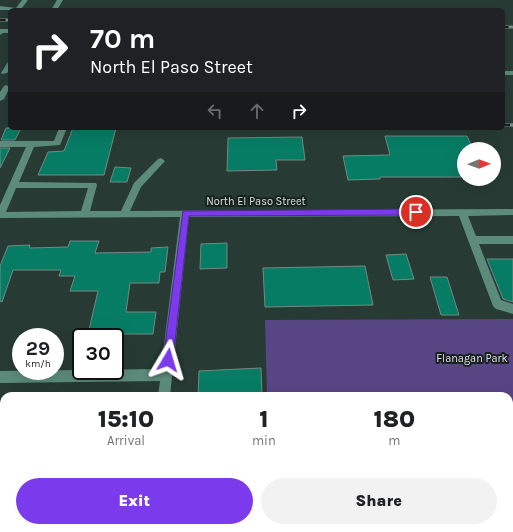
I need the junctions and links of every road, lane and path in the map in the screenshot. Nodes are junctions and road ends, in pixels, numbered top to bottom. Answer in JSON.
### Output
{"nodes":[{"id":1,"x":6,"y":87,"type":"dead end"},
{"id":2,"x":0,"y":99,"type":"edge"},
{"id":3,"x":62,"y":130,"type":"edge"},
{"id":4,"x":0,"y":144,"type":"edge"},
{"id":5,"x":31,"y":144,"type":"junction"},
{"id":6,"x":161,"y":161,"type":"dead end"},
{"id":7,"x":13,"y":185,"type":"junction"},
{"id":8,"x":462,"y":212,"type":"junction"},
{"id":9,"x":513,"y":212,"type":"edge"},
{"id":10,"x":186,"y":213,"type":"junction"},
{"id":11,"x":85,"y":214,"type":"junction"},
{"id":12,"x":124,"y":214,"type":"junction"},
{"id":13,"x":0,"y":215,"type":"edge"},
{"id":14,"x":473,"y":240,"type":"junction"},
{"id":15,"x":513,"y":240,"type":"edge"},
{"id":16,"x":513,"y":309,"type":"edge"},
{"id":17,"x":166,"y":375,"type":"junction"},
{"id":18,"x":0,"y":377,"type":"edge"},
{"id":19,"x":164,"y":392,"type":"edge"}],
"edges":[{"from":1,"to":2,"type":"street"},
{"from":3,"to":5,"type":"street"},
{"from":4,"to":5,"type":"street"},
{"from":5,"to":7,"type":"street"},
{"from":6,"to":12,"type":"street"},
{"from":7,"to":11,"type":"street"},
{"from":7,"to":13,"type":"street"},
{"from":8,"to":9,"type":"street","name":"North El Paso Street"},
{"from":8,"to":10,"type":"street","name":"North El Paso Street"},
{"from":8,"to":14,"type":"street"},
{"from":10,"to":12,"type":"street","name":"North El Paso Street"},
{"from":10,"to":17,"type":"street"},
{"from":11,"to":12,"type":"street","name":"North El Paso Street"},
{"from":11,"to":13,"type":"street","name":"North El Paso Street"},
{"from":14,"to":15,"type":"street"},
{"from":14,"to":16,"type":"street"},
{"from":17,"to":18,"type":"street"},
{"from":17,"to":19,"type":"street"}]}
